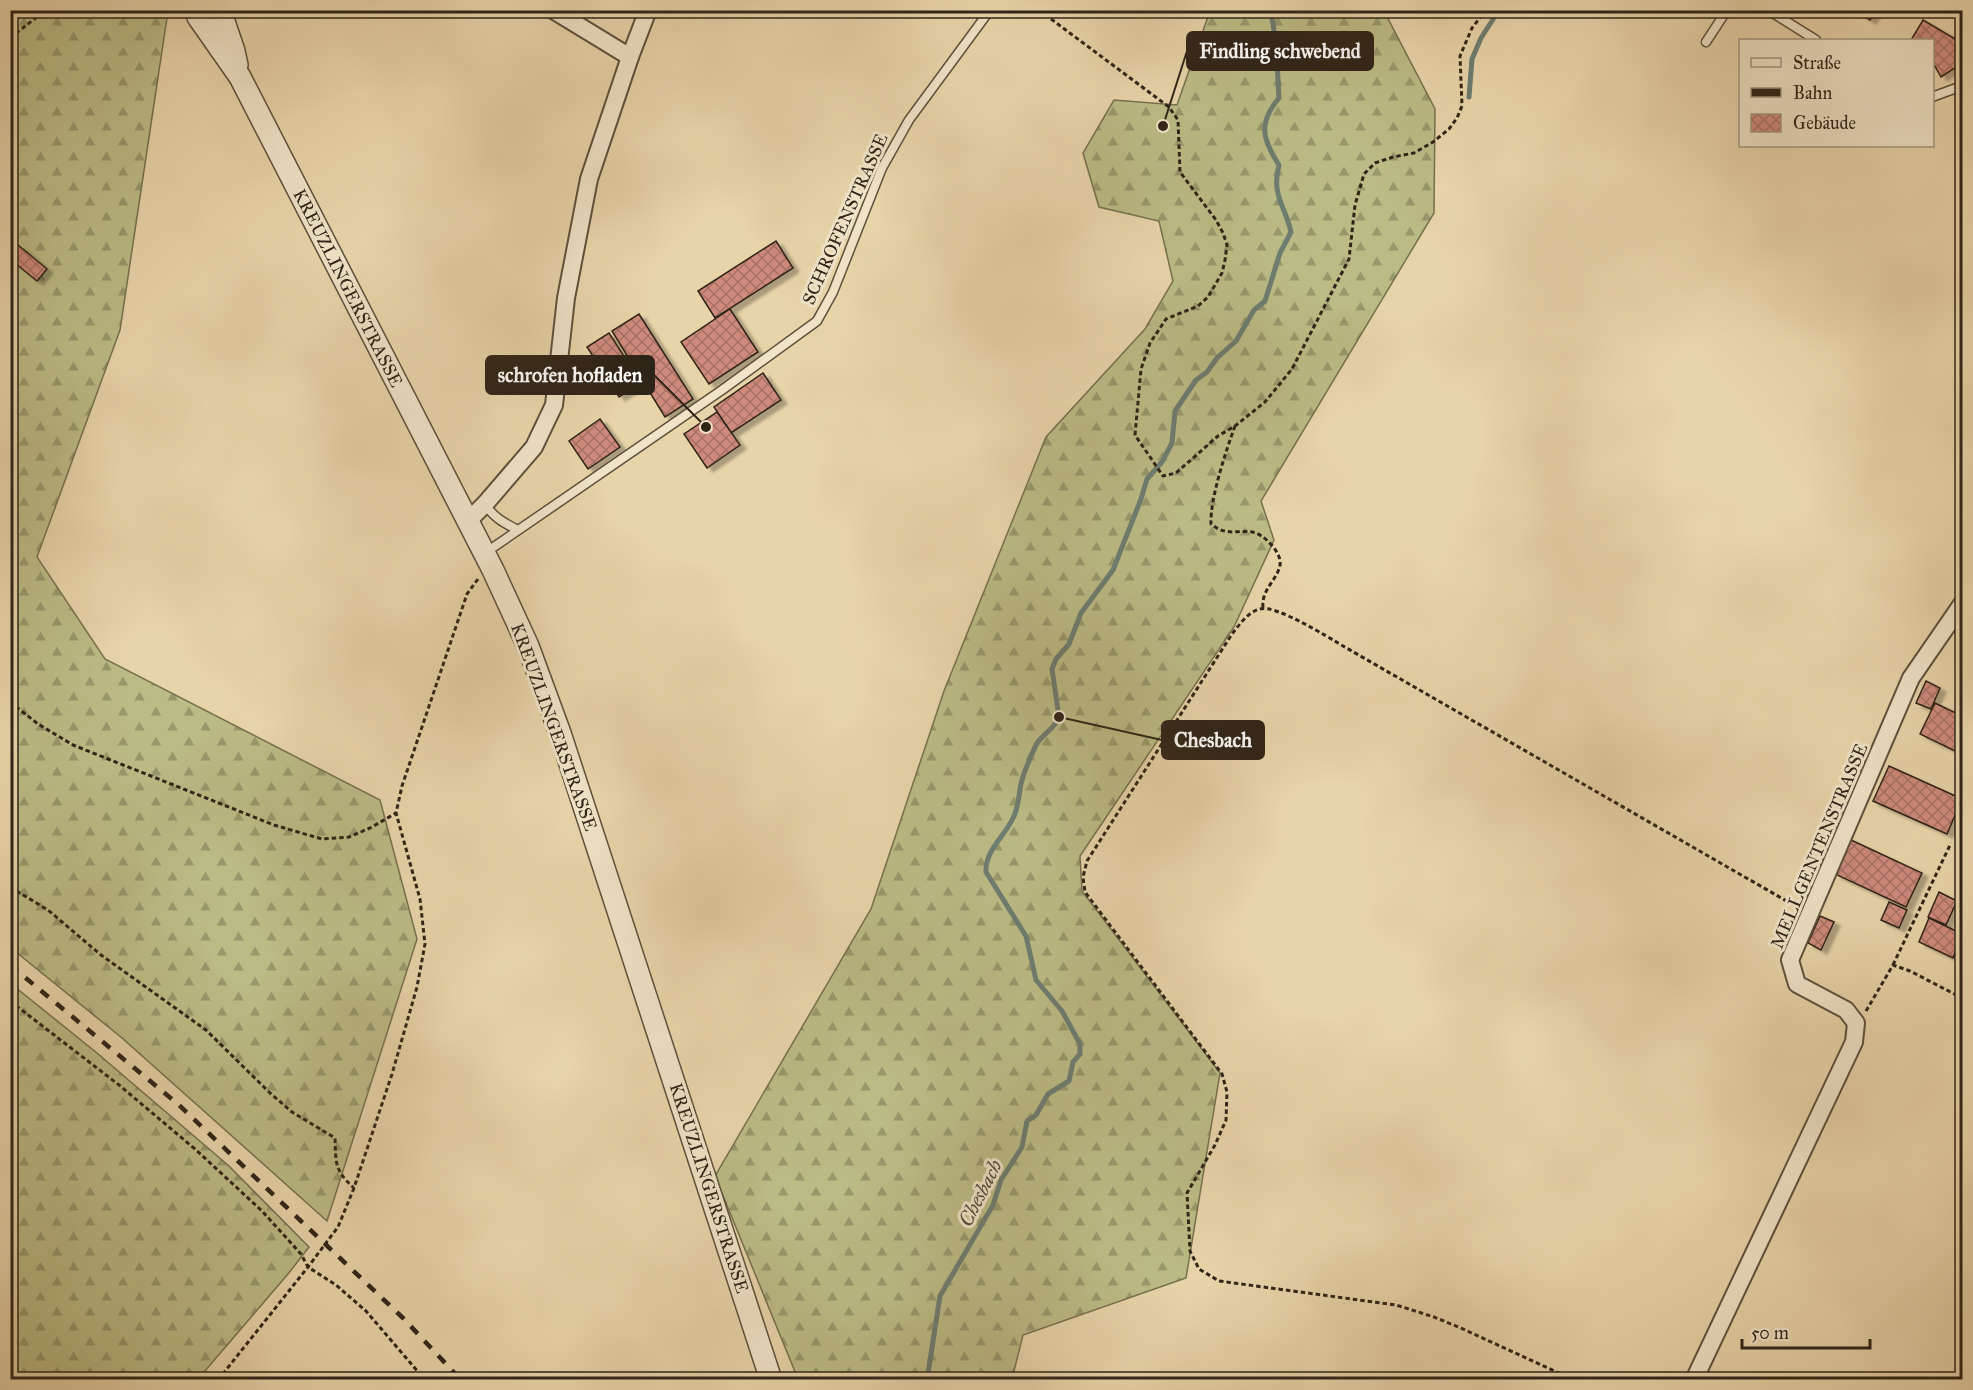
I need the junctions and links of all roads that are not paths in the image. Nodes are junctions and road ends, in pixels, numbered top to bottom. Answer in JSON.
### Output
{"nodes":[{"id":1,"x":196,"y":10,"type":"edge"},
{"id":2,"x":220,"y":10,"type":"edge"},
{"id":3,"x":553,"y":10,"type":"edge"},
{"id":4,"x":648,"y":10,"type":"edge"},
{"id":5,"x":990,"y":10,"type":"edge"},
{"id":6,"x":1728,"y":10,"type":"edge"},
{"id":7,"x":1768,"y":10,"type":"edge"},
{"id":8,"x":1813,"y":39,"type":"edge"},
{"id":9,"x":1706,"y":42,"type":"dead end"},
{"id":10,"x":630,"y":57,"type":"junction"},
{"id":11,"x":240,"y":77,"type":"junction"},
{"id":12,"x":1962,"y":86,"type":"edge"},
{"id":13,"x":1934,"y":96,"type":"edge"},
{"id":14,"x":485,"y":504,"type":"junction"},
{"id":15,"x":466,"y":519,"type":"junction"},
{"id":16,"x":518,"y":530,"type":"junction"},
{"id":17,"x":489,"y":562,"type":"junction"},
{"id":18,"x":1962,"y":604,"type":"edge"},
{"id":19,"x":771,"y":1380,"type":"edge"},
{"id":20,"x":1694,"y":1380,"type":"edge"}],
"edges":[{"from":1,"to":11,"type":"street"},
{"from":2,"to":11,"type":"street"},
{"from":3,"to":10,"type":"street"},
{"from":4,"to":10,"type":"street"},
{"from":5,"to":16,"type":"lane","name":"SCHROFENSTRASSE"},
{"from":6,"to":9,"type":"lane"},
{"from":7,"to":8,"type":"lane"},
{"from":10,"to":14,"type":"street"},
{"from":11,"to":15,"type":"street","name":"KREUZLINGERSTRASSE"},
{"from":12,"to":13,"type":"lane"},
{"from":14,"to":15,"type":"street"},
{"from":14,"to":16,"type":"lane"},
{"from":15,"to":17,"type":"street","name":"KREUZLINGERSTRASSE"},
{"from":16,"to":17,"type":"lane","name":"SCHROFENSTRASSE"},
{"from":17,"to":19,"type":"street","name":"KREUZLINGERSTRASSE"},
{"from":18,"to":20,"type":"street","name":"MELLGENTENSTRASSE"}]}
